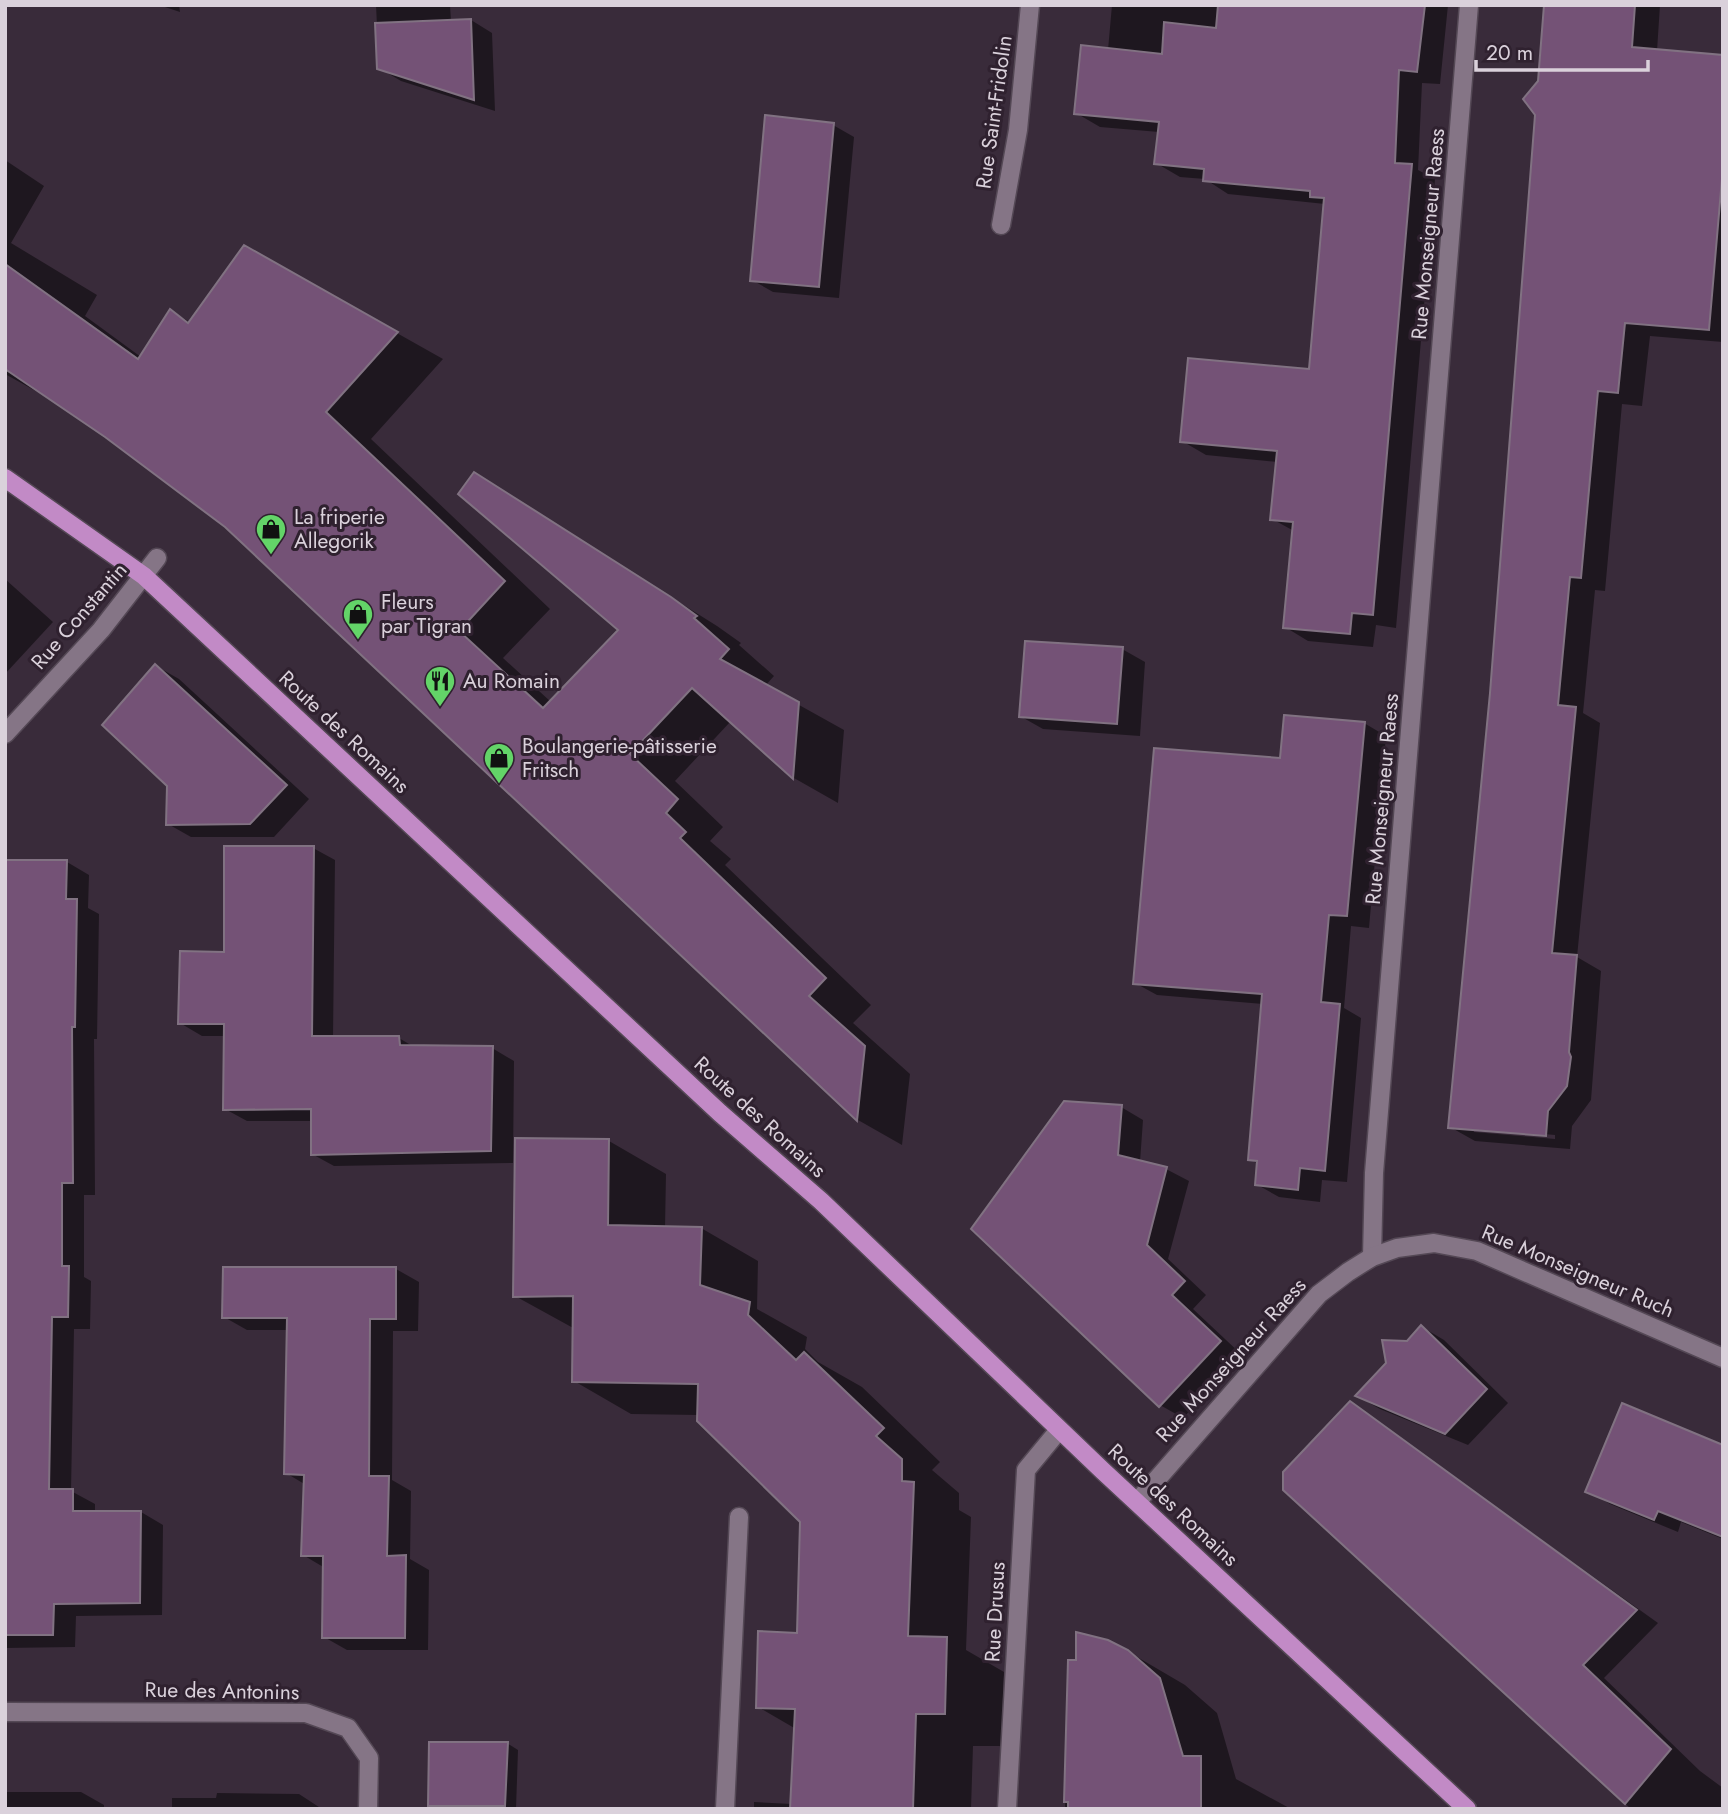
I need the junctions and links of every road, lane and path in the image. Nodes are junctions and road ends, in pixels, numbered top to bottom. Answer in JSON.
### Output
{"nodes":[{"id":1,"x":1030,"y":5,"type":"edge"},
{"id":2,"x":1469,"y":5,"type":"edge"},
{"id":3,"x":1000,"y":225,"type":"dead end"},
{"id":4,"x":5,"y":478,"type":"edge"},
{"id":5,"x":157,"y":558,"type":"dead end"},
{"id":6,"x":144,"y":576,"type":"junction"},
{"id":7,"x":5,"y":734,"type":"edge"},
{"id":8,"x":1373,"y":1257,"type":"junction"},
{"id":9,"x":1723,"y":1358,"type":"edge"},
{"id":10,"x":1059,"y":1430,"type":"junction"},
{"id":11,"x":1137,"y":1502,"type":"junction"},
{"id":12,"x":739,"y":1517,"type":"dead end"},
{"id":13,"x":5,"y":1712,"type":"edge"},
{"id":14,"x":368,"y":1809,"type":"edge"},
{"id":15,"x":725,"y":1809,"type":"edge"},
{"id":16,"x":1007,"y":1809,"type":"edge"},
{"id":17,"x":1467,"y":1809,"type":"edge"}],
"edges":[{"from":1,"to":3,"type":"street","name":"Rue Saint-Fridolin"},
{"from":2,"to":8,"type":"street","name":"Rue Monseigneur Raess"},
{"from":4,"to":6,"type":"main road","name":"Route des Romains"},
{"from":5,"to":6,"type":"street","name":"Rue Constantin"},
{"from":6,"to":7,"type":"street","name":"Rue Constantin"},
{"from":6,"to":10,"type":"main road","name":"Route des Romains"},
{"from":8,"to":9,"type":"street","name":"Rue Monseigneur Ruch"},
{"from":8,"to":11,"type":"street","name":"Rue Monseigneur Raess"},
{"from":10,"to":11,"type":"main road","name":"Route des Romains"},
{"from":10,"to":16,"type":"street","name":"Rue Drusus"},
{"from":11,"to":17,"type":"main road","name":"Route des Romains"},
{"from":12,"to":15,"type":"street"},
{"from":13,"to":14,"type":"street","name":"Rue des Antonins"}]}
